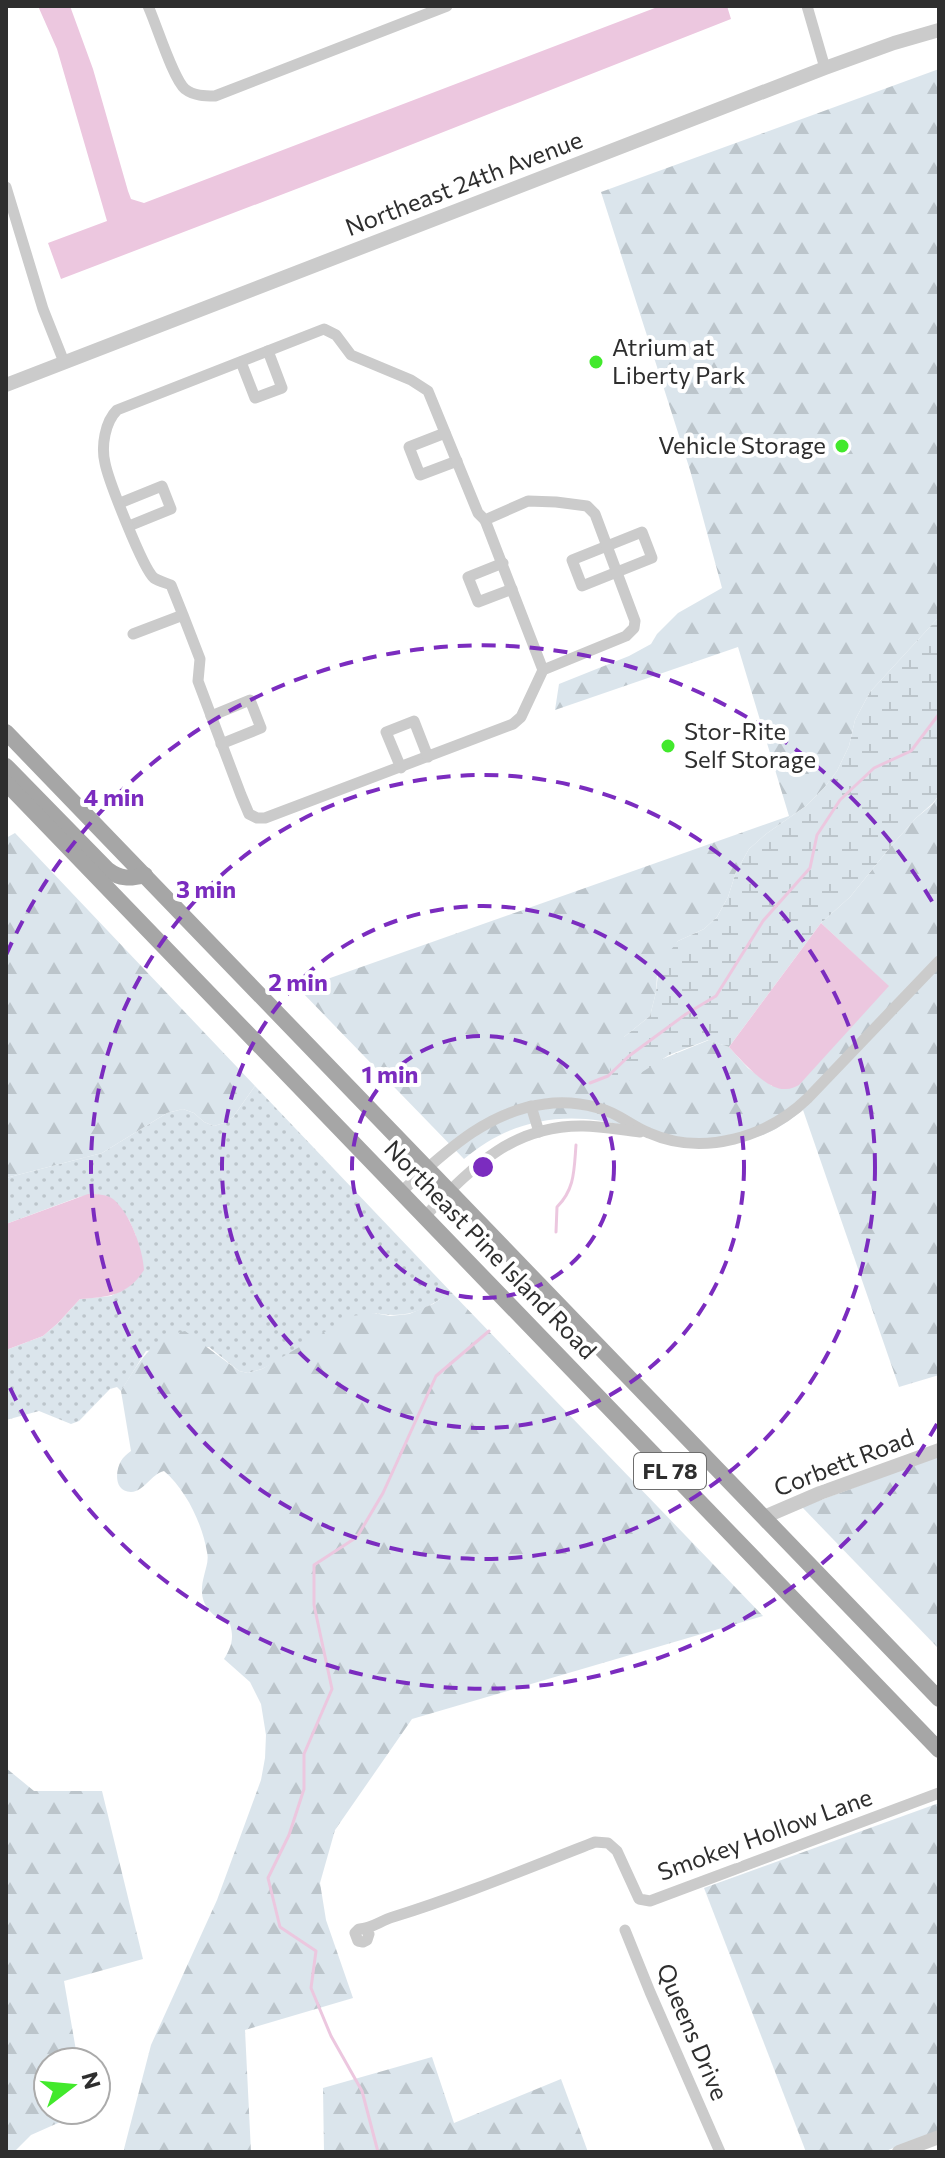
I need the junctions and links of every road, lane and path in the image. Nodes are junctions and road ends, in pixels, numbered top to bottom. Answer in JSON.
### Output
{"nodes":[{"id":1,"x":148,"y":6,"type":"edge"},
{"id":2,"x":447,"y":6,"type":"edge"},
{"id":3,"x":807,"y":6,"type":"edge"},
{"id":4,"x":939,"y":30,"type":"edge"},
{"id":5,"x":825,"y":68,"type":"junction"},
{"id":6,"x":6,"y":187,"type":"edge"},
{"id":7,"x":268,"y":351,"type":"junction"},
{"id":8,"x":64,"y":362,"type":"junction"},
{"id":9,"x":241,"y":362,"type":"junction"},
{"id":10,"x":6,"y":385,"type":"edge"},
{"id":11,"x":445,"y":433,"type":"junction"},
{"id":12,"x":457,"y":461,"type":"junction"},
{"id":13,"x":120,"y":503,"type":"junction"},
{"id":14,"x":485,"y":520,"type":"junction"},
{"id":15,"x":129,"y":526,"type":"junction"},
{"id":16,"x":606,"y":547,"type":"junction"},
{"id":17,"x":503,"y":563,"type":"junction"},
{"id":18,"x":617,"y":573,"type":"junction"},
{"id":19,"x":512,"y":589,"type":"junction"},
{"id":20,"x":183,"y":615,"type":"junction"},
{"id":21,"x":133,"y":634,"type":"dead end"},
{"id":22,"x":543,"y":670,"type":"junction"},
{"id":23,"x":211,"y":716,"type":"junction"},
{"id":24,"x":6,"y":732,"type":"edge"},
{"id":25,"x":221,"y":744,"type":"junction"},
{"id":26,"x":428,"y":757,"type":"junction"},
{"id":27,"x":6,"y":766,"type":"edge"},
{"id":28,"x":401,"y":768,"type":"junction"},
{"id":29,"x":6,"y":783,"type":"edge"},
{"id":30,"x":145,"y":875,"type":"junction"},
{"id":31,"x":939,"y":961,"type":"edge"},
{"id":32,"x":531,"y":1106,"type":"junction"},
{"id":33,"x":539,"y":1132,"type":"junction"},
{"id":34,"x":648,"y":1133,"type":"junction"},
{"id":35,"x":428,"y":1168,"type":"junction"},
{"id":36,"x":450,"y":1190,"type":"junction"},
{"id":37,"x":401,"y":1192,"type":"junction"},
{"id":38,"x":425,"y":1216,"type":"junction"},
{"id":39,"x":939,"y":1450,"type":"edge"},
{"id":40,"x":764,"y":1517,"type":"junction"},
{"id":41,"x":939,"y":1699,"type":"edge"},
{"id":42,"x":939,"y":1750,"type":"edge"},
{"id":43,"x":939,"y":1793,"type":"edge"},
{"id":44,"x":366,"y":1930,"type":"dead end"},
{"id":45,"x":625,"y":1930,"type":"dead end"},
{"id":46,"x":939,"y":2137,"type":"edge"},
{"id":47,"x":720,"y":2152,"type":"edge"},
{"id":48,"x":899,"y":2152,"type":"edge"}],
"edges":[{"from":1,"to":2,"type":"street"},
{"from":3,"to":5,"type":"street"},
{"from":4,"to":5,"type":"street","name":"Northeast 24th Avenue"},
{"from":5,"to":8,"type":"street","name":"Northeast 24th Avenue"},
{"from":6,"to":8,"type":"street"},
{"from":7,"to":9,"type":"street"},
{"from":7,"to":9,"type":"street"},
{"from":7,"to":11,"type":"street"},
{"from":8,"to":10,"type":"street","name":"Northeast 24th Avenue"},
{"from":9,"to":13,"type":"street"},
{"from":11,"to":12,"type":"street"},
{"from":11,"to":12,"type":"street"},
{"from":12,"to":14,"type":"street"},
{"from":13,"to":15,"type":"street"},
{"from":13,"to":15,"type":"street"},
{"from":14,"to":16,"type":"street"},
{"from":14,"to":17,"type":"street"},
{"from":15,"to":20,"type":"street"},
{"from":16,"to":18,"type":"street"},
{"from":16,"to":18,"type":"street"},
{"from":16,"to":18,"type":"street"},
{"from":17,"to":19,"type":"street"},
{"from":17,"to":19,"type":"street"},
{"from":18,"to":22,"type":"street"},
{"from":19,"to":22,"type":"street"},
{"from":20,"to":21,"type":"street"},
{"from":20,"to":23,"type":"street"},
{"from":22,"to":26,"type":"street"},
{"from":23,"to":25,"type":"street"},
{"from":23,"to":25,"type":"street"},
{"from":24,"to":30,"type":"main road","name":"Northeast Pine Island Road","number":"FL 78"},
{"from":25,"to":28,"type":"street"},
{"from":26,"to":28,"type":"street"},
{"from":26,"to":28,"type":"street"},
{"from":27,"to":30,"type":"main road"},
{"from":29,"to":37,"type":"main road","name":"Northeast Pine Island Road","number":"FL 78"},
{"from":30,"to":35,"type":"main road","name":"Northeast Pine Island Road","number":"FL 78"},
{"from":31,"to":34,"type":"street"},
{"from":32,"to":33,"type":"street"},
{"from":32,"to":34,"type":"street"},
{"from":32,"to":35,"type":"street"},
{"from":33,"to":34,"type":"street"},
{"from":33,"to":36,"type":"street"},
{"from":35,"to":36,"type":"main road","name":"Northeast Pine Island Road","number":"FL 78"},
{"from":35,"to":37,"type":"street"},
{"from":36,"to":38,"type":"street"},
{"from":36,"to":40,"type":"main road","name":"Northeast Pine Island Road","number":"FL 78"},
{"from":37,"to":38,"type":"main road","name":"Northeast Pine Island Road","number":"FL 78"},
{"from":38,"to":42,"type":"main road","name":"Northeast Pine Island Road","number":"FL 78"},
{"from":39,"to":40,"type":"street","name":"Corbett Road"},
{"from":40,"to":41,"type":"main road","name":"Northeast Pine Island Road","number":"FL 78"},
{"from":43,"to":44,"type":"street","name":"Smokey Hollow Lane"},
{"from":45,"to":47,"type":"street","name":"Queens Drive"},
{"from":46,"to":48,"type":"street"}]}
